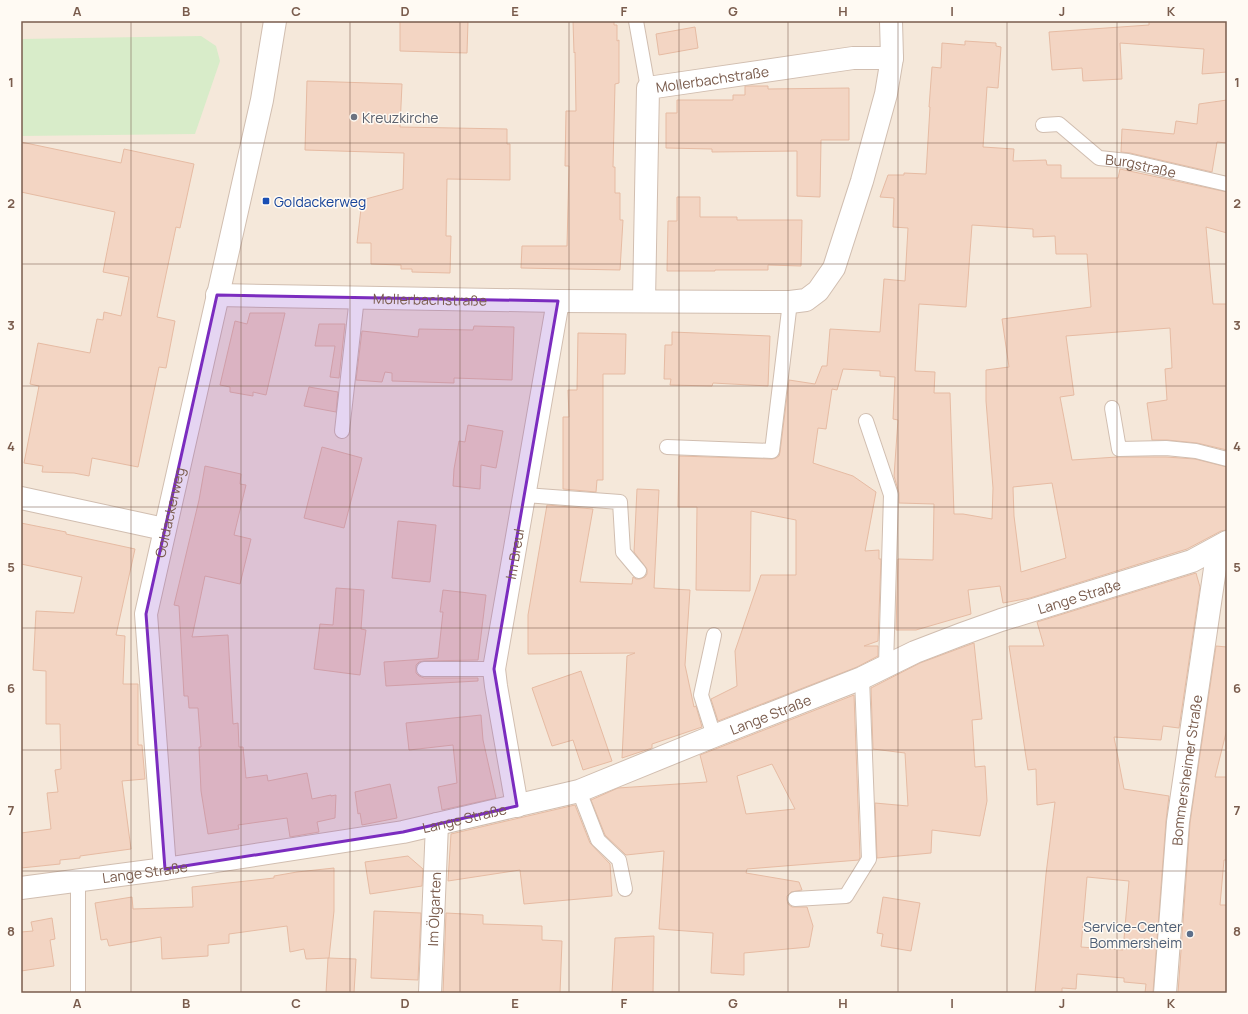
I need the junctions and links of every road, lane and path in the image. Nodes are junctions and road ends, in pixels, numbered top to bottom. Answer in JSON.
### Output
{"nodes":[{"id":1,"x":273,"y":21,"type":"edge"},
{"id":2,"x":636,"y":21,"type":"edge"},
{"id":3,"x":891,"y":21,"type":"edge"},
{"id":4,"x":892,"y":58,"type":"junction"},
{"id":5,"x":648,"y":88,"type":"junction"},
{"id":6,"x":1043,"y":125,"type":"dead end"},
{"id":7,"x":1227,"y":184,"type":"edge"},
{"id":8,"x":217,"y":295,"type":"junction"},
{"id":9,"x":357,"y":297,"type":"junction"},
{"id":10,"x":558,"y":301,"type":"junction"},
{"id":11,"x":644,"y":301,"type":"junction"},
{"id":12,"x":790,"y":302,"type":"junction"},
{"id":13,"x":1112,"y":408,"type":"dead end"},
{"id":14,"x":866,"y":421,"type":"dead end"},
{"id":15,"x":342,"y":431,"type":"dead end"},
{"id":16,"x":667,"y":447,"type":"dead end"},
{"id":17,"x":1227,"y":459,"type":"edge"},
{"id":18,"x":525,"y":495,"type":"junction"},
{"id":19,"x":21,"y":498,"type":"edge"},
{"id":20,"x":164,"y":530,"type":"junction"},
{"id":21,"x":1222,"y":545,"type":"edge"},
{"id":22,"x":639,"y":571,"type":"dead end"},
{"id":23,"x":714,"y":635,"type":"dead end"},
{"id":24,"x":886,"y":666,"type":"junction"},
{"id":25,"x":424,"y":669,"type":"dead end"},
{"id":26,"x":494,"y":669,"type":"junction"},
{"id":27,"x":862,"y":678,"type":"junction"},
{"id":28,"x":714,"y":736,"type":"junction"},
{"id":29,"x":579,"y":791,"type":"junction"},
{"id":30,"x":518,"y":806,"type":"junction"},
{"id":31,"x":438,"y":824,"type":"junction"},
{"id":32,"x":165,"y":869,"type":"junction"},
{"id":33,"x":78,"y":880,"type":"junction"},
{"id":34,"x":21,"y":888,"type":"edge"},
{"id":35,"x":625,"y":889,"type":"dead end"},
{"id":36,"x":795,"y":899,"type":"dead end"},
{"id":37,"x":78,"y":993,"type":"edge"},
{"id":38,"x":430,"y":993,"type":"edge"},
{"id":39,"x":1164,"y":993,"type":"edge"}],
"edges":[{"from":1,"to":8,"type":"street","name":"Goldackerweg"},
{"from":2,"to":5,"type":"lane"},
{"from":3,"to":4,"type":"street","name":"Mollerbachstraße"},
{"from":4,"to":5,"type":"street","name":"Mollerbachstraße"},
{"from":4,"to":12,"type":"street","name":"Mollerbachstraße"},
{"from":5,"to":11,"type":"street","name":"Mollerbachstraße"},
{"from":6,"to":7,"type":"lane","name":"Burgstraße"},
{"from":8,"to":9,"type":"street","name":"Mollerbachstraße"},
{"from":8,"to":20,"type":"street","name":"Goldackerweg"},
{"from":9,"to":10,"type":"street","name":"Mollerbachstraße"},
{"from":9,"to":15,"type":"lane"},
{"from":10,"to":11,"type":"street","name":"Mollerbachstraße"},
{"from":10,"to":18,"type":"street","name":"Im Breul"},
{"from":11,"to":12,"type":"street","name":"Mollerbachstraße"},
{"from":12,"to":16,"type":"lane"},
{"from":13,"to":17,"type":"lane"},
{"from":14,"to":24,"type":"lane"},
{"from":18,"to":22,"type":"lane"},
{"from":18,"to":26,"type":"street","name":"Im Breul"},
{"from":19,"to":20,"type":"street"},
{"from":20,"to":32,"type":"street","name":"Goldackerweg"},
{"from":21,"to":24,"type":"street","name":"Lange Straße"},
{"from":21,"to":39,"type":"street","name":"Bommersheimer Straße"},
{"from":23,"to":28,"type":"lane"},
{"from":24,"to":27,"type":"street","name":"Lange Straße"},
{"from":25,"to":26,"type":"lane"},
{"from":26,"to":30,"type":"street","name":"Im Breul"},
{"from":27,"to":28,"type":"street","name":"Lange Straße"},
{"from":27,"to":36,"type":"lane"},
{"from":28,"to":29,"type":"street","name":"Lange Straße"},
{"from":29,"to":30,"type":"street","name":"Lange Straße"},
{"from":29,"to":35,"type":"lane"},
{"from":30,"to":31,"type":"street","name":"Lange Straße"},
{"from":31,"to":32,"type":"street","name":"Lange Straße"},
{"from":31,"to":38,"type":"street","name":"Im Ölgarten"},
{"from":32,"to":33,"type":"street","name":"Lange Straße"},
{"from":33,"to":34,"type":"street","name":"Lange Straße"},
{"from":33,"to":37,"type":"lane"}]}
